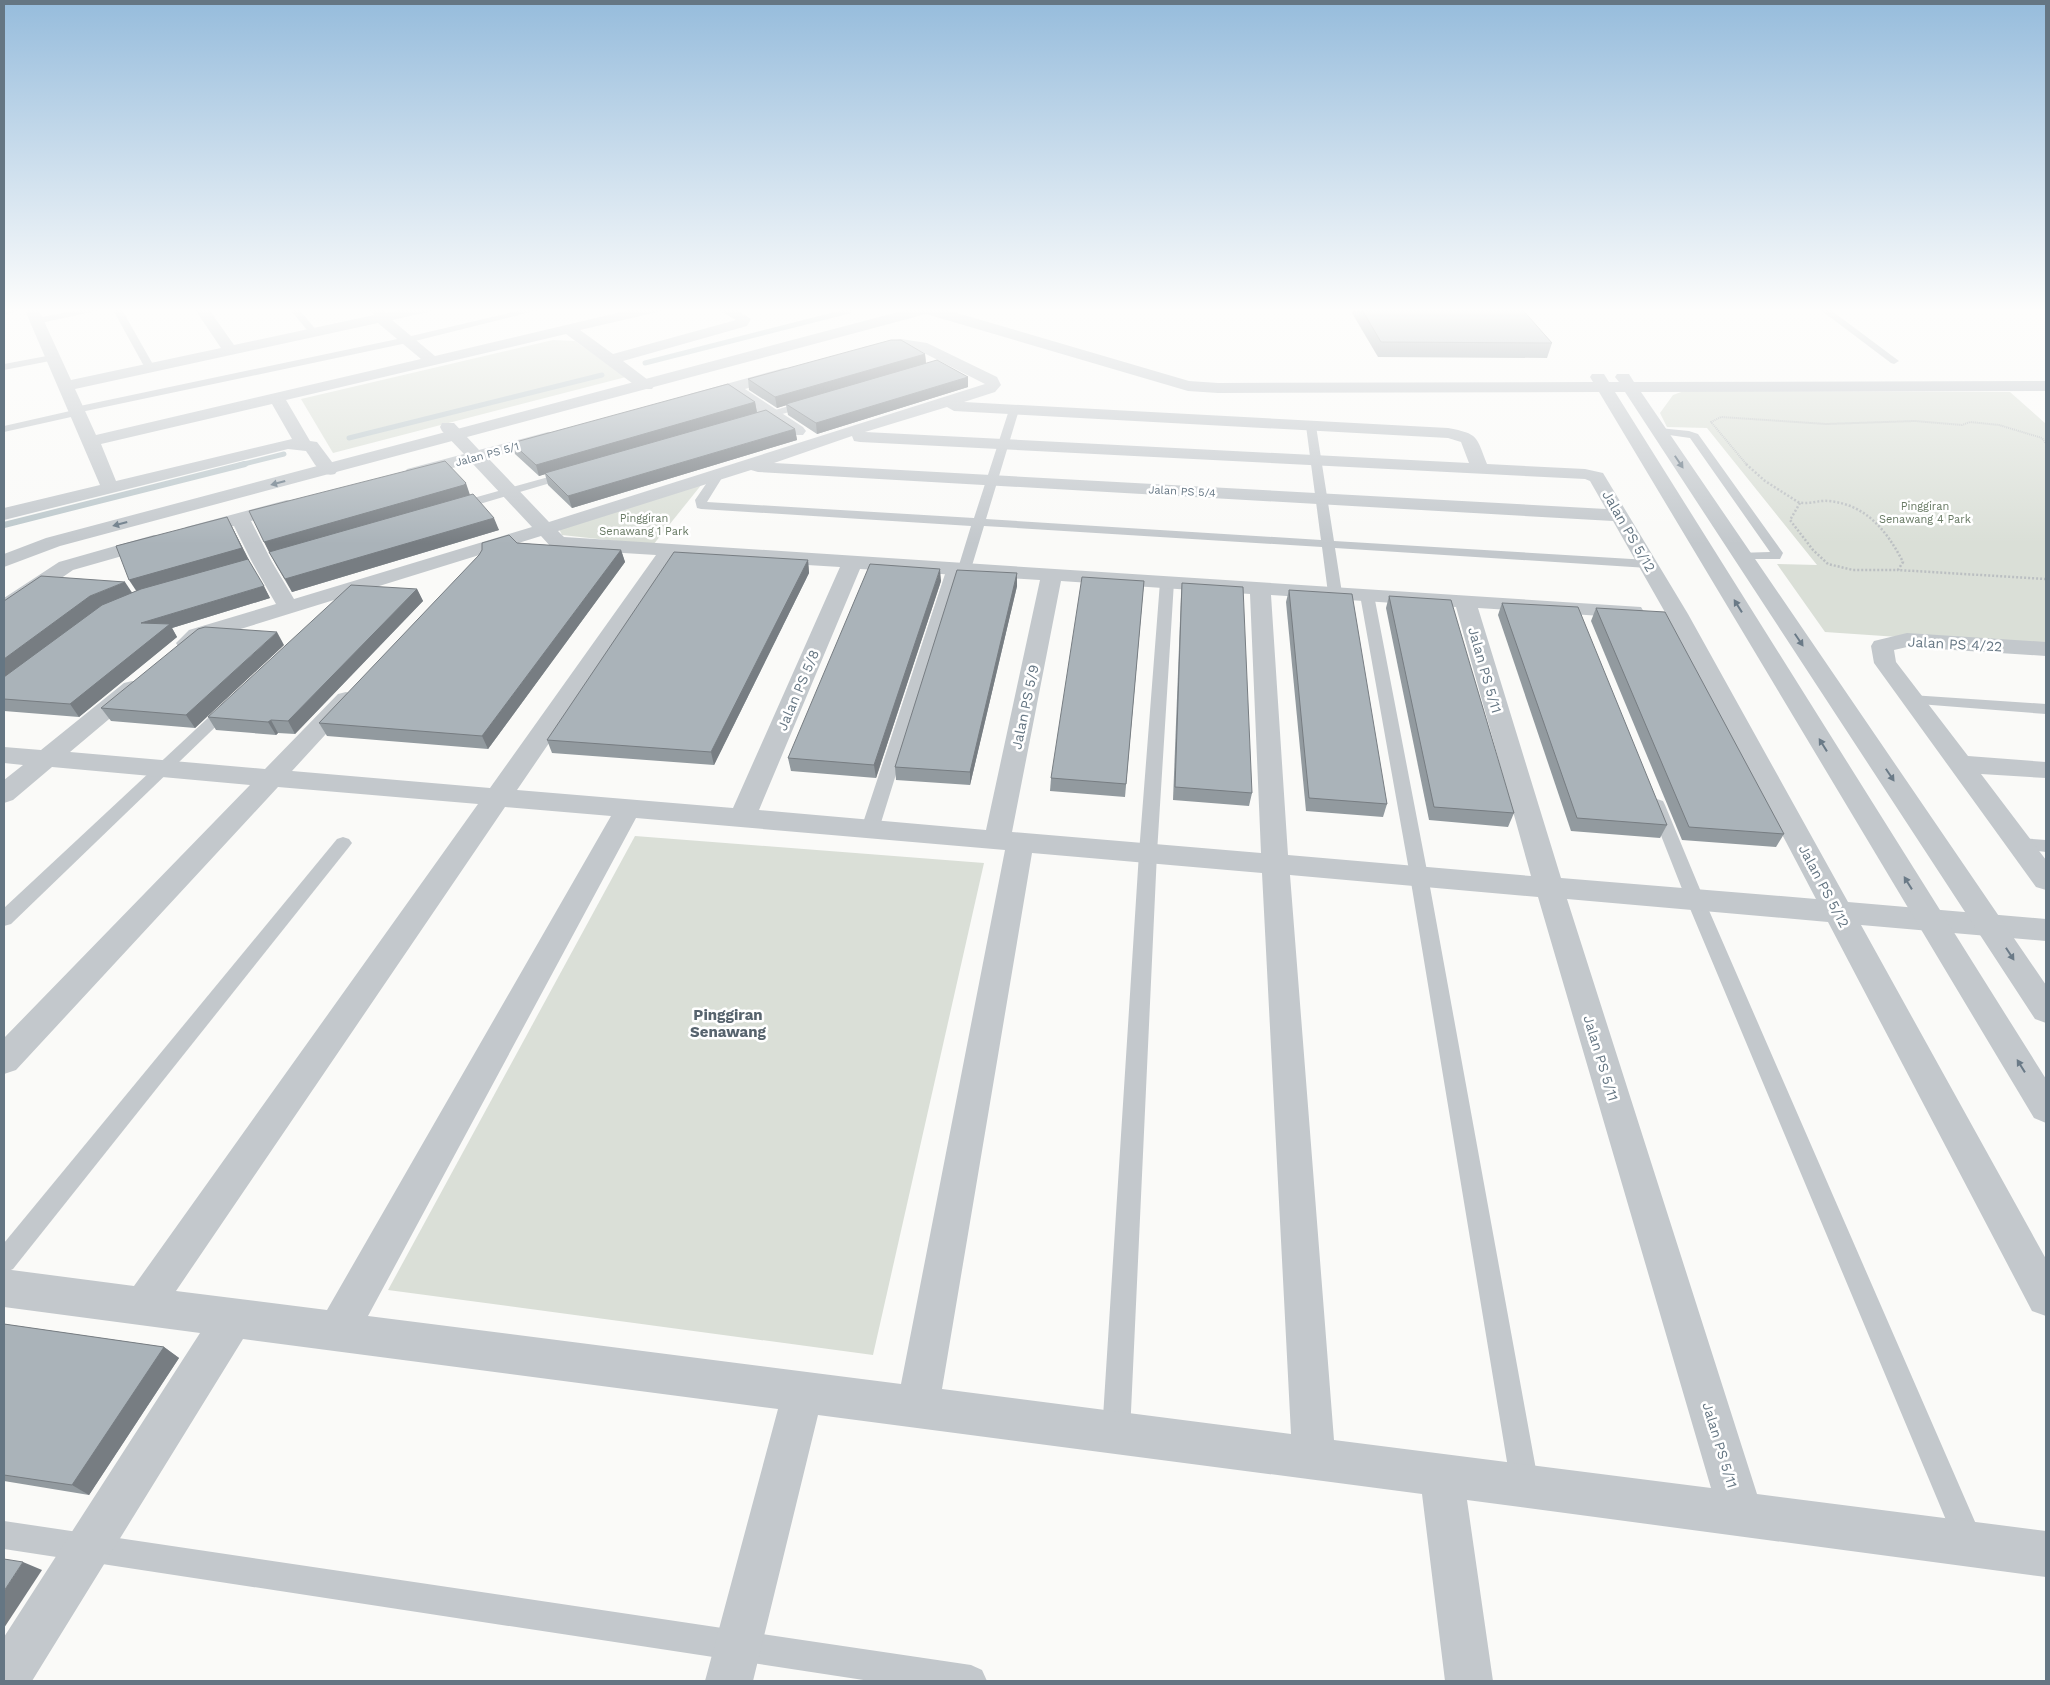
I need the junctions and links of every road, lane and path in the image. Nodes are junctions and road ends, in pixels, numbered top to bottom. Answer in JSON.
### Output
{"nodes":[{"id":1,"x":65,"y":386,"type":"edge"},
{"id":2,"x":193,"y":387,"type":"edge"},
{"id":3,"x":324,"y":387,"type":"edge"},
{"id":4,"x":623,"y":387,"type":"edge"},
{"id":5,"x":732,"y":387,"type":"joint"},
{"id":6,"x":991,"y":387,"type":"edge"},
{"id":7,"x":1198,"y":387,"type":"edge"},
{"id":8,"x":1571,"y":387,"type":"edge"},
{"id":9,"x":1614,"y":387,"type":"edge"},
{"id":10,"x":1618,"y":387,"type":"edge"},
{"id":11,"x":1659,"y":387,"type":"edge"},
{"id":12,"x":1929,"y":387,"type":"edge"},
{"id":13,"x":1555,"y":388,"type":"junction"},
{"id":14,"x":1676,"y":388,"type":"junction"},
{"id":15,"x":276,"y":398,"type":"junction"},
{"id":16,"x":818,"y":401,"type":"edge"},
{"id":17,"x":676,"y":402,"type":"edge"},
{"id":18,"x":946,"y":404,"type":"junction"},
{"id":19,"x":1617,"y":409,"type":"junction"},
{"id":20,"x":1014,"y":410,"type":"junction"},
{"id":21,"x":76,"y":412,"type":"junction"},
{"id":22,"x":772,"y":414,"type":"junction"},
{"id":23,"x":744,"y":422,"type":"edge"},
{"id":24,"x":1653,"y":422,"type":"junction"},
{"id":25,"x":1311,"y":426,"type":"junction"},
{"id":26,"x":4,"y":429,"type":"edge"},
{"id":27,"x":452,"y":432,"type":"junction"},
{"id":28,"x":562,"y":434,"type":"edge"},
{"id":29,"x":838,"y":435,"type":"junction"},
{"id":30,"x":92,"y":441,"type":"junction"},
{"id":31,"x":815,"y":442,"type":"junction"},
{"id":32,"x":303,"y":444,"type":"junction"},
{"id":33,"x":1003,"y":444,"type":"junction"},
{"id":34,"x":2046,"y":444,"type":"edge"},
{"id":35,"x":476,"y":457,"type":"junction"},
{"id":36,"x":1316,"y":460,"type":"junction"},
{"id":37,"x":325,"y":465,"type":"junction"},
{"id":38,"x":744,"y":467,"type":"junction"},
{"id":39,"x":1480,"y":468,"type":"junction"},
{"id":40,"x":585,"y":469,"type":"edge"},
{"id":41,"x":719,"y":473,"type":"junction"},
{"id":42,"x":401,"y":477,"type":"edge"},
{"id":43,"x":992,"y":481,"type":"junction"},
{"id":44,"x":110,"y":488,"type":"junction"},
{"id":45,"x":510,"y":492,"type":"junction"},
{"id":46,"x":1321,"y":499,"type":"junction"},
{"id":47,"x":306,"y":501,"type":"edge"},
{"id":48,"x":1800,"y":503,"type":"junction"},
{"id":49,"x":443,"y":511,"type":"edge"},
{"id":50,"x":4,"y":514,"type":"edge"},
{"id":51,"x":1620,"y":516,"type":"junction"},
{"id":52,"x":240,"y":518,"type":"junction"},
{"id":53,"x":979,"y":523,"type":"junction"},
{"id":54,"x":545,"y":529,"type":"junction"},
{"id":55,"x":1328,"y":543,"type":"junction"},
{"id":56,"x":4,"y":545,"type":"edge"},
{"id":57,"x":474,"y":550,"type":"junction"},
{"id":58,"x":670,"y":550,"type":"junction"},
{"id":59,"x":1742,"y":556,"type":"junction"},
{"id":60,"x":4,"y":561,"type":"edge"},
{"id":61,"x":854,"y":562,"type":"junction"},
{"id":62,"x":1648,"y":564,"type":"junction"},
{"id":63,"x":959,"y":569,"type":"junction"},
{"id":64,"x":1898,"y":570,"type":"junction"},
{"id":65,"x":1052,"y":574,"type":"junction"},
{"id":66,"x":461,"y":576,"type":"edge"},
{"id":67,"x":2046,"y":579,"type":"edge"},
{"id":68,"x":1167,"y":582,"type":"junction"},
{"id":69,"x":359,"y":585,"type":"junction"},
{"id":70,"x":1260,"y":588,"type":"junction"},
{"id":71,"x":1335,"y":593,"type":"junction"},
{"id":72,"x":1367,"y":595,"type":"junction"},
{"id":73,"x":1464,"y":601,"type":"junction"},
{"id":74,"x":288,"y":606,"type":"junction"},
{"id":75,"x":4,"y":607,"type":"edge"},
{"id":76,"x":331,"y":612,"type":"edge"},
{"id":77,"x":1677,"y":614,"type":"junction"},
{"id":78,"x":2046,"y":649,"type":"edge"},
{"id":79,"x":174,"y":654,"type":"edge"},
{"id":80,"x":144,"y":678,"type":"edge"},
{"id":81,"x":359,"y":684,"type":"edge"},
{"id":82,"x":239,"y":697,"type":"edge"},
{"id":83,"x":1912,"y":700,"type":"junction"},
{"id":84,"x":2046,"y":709,"type":"edge"},
{"id":85,"x":4,"y":755,"type":"edge"},
{"id":86,"x":45,"y":759,"type":"junction"},
{"id":87,"x":1959,"y":764,"type":"junction"},
{"id":88,"x":161,"y":769,"type":"junction"},
{"id":89,"x":2046,"y":770,"type":"edge"},
{"id":90,"x":271,"y":778,"type":"junction"},
{"id":91,"x":1650,"y":790,"type":"edge"},
{"id":92,"x":4,"y":794,"type":"edge"},
{"id":93,"x":497,"y":797,"type":"junction"},
{"id":94,"x":628,"y":809,"type":"junction"},
{"id":95,"x":742,"y":818,"type":"junction"},
{"id":96,"x":870,"y":829,"type":"junction"},
{"id":97,"x":1008,"y":841,"type":"junction"},
{"id":98,"x":343,"y":843,"type":"dead end"},
{"id":99,"x":2019,"y":844,"type":"junction"},
{"id":100,"x":2046,"y":846,"type":"edge"},
{"id":101,"x":1148,"y":853,"type":"junction"},
{"id":102,"x":1275,"y":864,"type":"junction"},
{"id":103,"x":1418,"y":876,"type":"junction"},
{"id":104,"x":2046,"y":880,"type":"edge"},
{"id":105,"x":1549,"y":887,"type":"junction"},
{"id":106,"x":1695,"y":899,"type":"junction"},
{"id":107,"x":1838,"y":912,"type":"junction"},
{"id":108,"x":4,"y":919,"type":"edge"},
{"id":109,"x":1930,"y":919,"type":"junction"},
{"id":110,"x":1991,"y":924,"type":"junction"},
{"id":111,"x":2046,"y":930,"type":"edge"},
{"id":112,"x":2046,"y":1010,"type":"edge"},
{"id":113,"x":4,"y":1060,"type":"edge"},
{"id":114,"x":2046,"y":1108,"type":"edge"},
{"id":115,"x":4,"y":1261,"type":"edge"},
{"id":116,"x":4,"y":1288,"type":"edge"},
{"id":117,"x":2046,"y":1297,"type":"edge"},
{"id":118,"x":142,"y":1306,"type":"junction"},
{"id":119,"x":233,"y":1318,"type":"junction"},
{"id":120,"x":337,"y":1332,"type":"junction"},
{"id":121,"x":802,"y":1392,"type":"junction"},
{"id":122,"x":918,"y":1407,"type":"junction"},
{"id":123,"x":1116,"y":1433,"type":"junction"},
{"id":124,"x":1314,"y":1459,"type":"junction"},
{"id":125,"x":1441,"y":1475,"type":"junction"},
{"id":126,"x":1525,"y":1486,"type":"junction"},
{"id":127,"x":1741,"y":1514,"type":"junction"},
{"id":128,"x":4,"y":1535,"type":"edge"},
{"id":129,"x":1970,"y":1544,"type":"junction"},
{"id":130,"x":88,"y":1548,"type":"junction"},
{"id":131,"x":2046,"y":1554,"type":"edge"},
{"id":132,"x":734,"y":1664,"type":"edge"},
{"id":133,"x":4,"y":1681,"type":"edge"},
{"id":134,"x":971,"y":1681,"type":"edge"},
{"id":135,"x":1469,"y":1681,"type":"edge"}],
"edges":[{"from":1,"to":21,"type":"street"},
{"from":2,"to":21,"type":"lane"},
{"from":3,"to":15,"type":"street"},
{"from":4,"to":27,"type":"street"},
{"from":5,"to":17,"type":"street"},
{"from":5,"to":22,"type":"street"},
{"from":6,"to":18,"type":"street"},
{"from":7,"to":13,"type":"street"},
{"from":8,"to":13,"type":"street"},
{"from":9,"to":19,"type":"street"},
{"from":10,"to":24,"type":"street"},
{"from":11,"to":14,"type":"street"},
{"from":12,"to":14,"type":"street"},
{"from":13,"to":19,"type":"street"},
{"from":14,"to":24,"type":"street"},
{"from":15,"to":30,"type":"street"},
{"from":15,"to":32,"type":"street"},
{"from":16,"to":22,"type":"lane"},
{"from":18,"to":20,"type":"street"},
{"from":18,"to":29,"type":"street"},
{"from":109,"to":19,"type":"street","one_way":true},
{"from":20,"to":25,"type":"street"},
{"from":20,"to":33,"type":"lane"},
{"from":21,"to":26,"type":"lane"},
{"from":21,"to":30,"type":"street"},
{"from":22,"to":23,"type":"lane"},
{"from":22,"to":31,"type":"street"},
{"from":24,"to":59,"type":"street","one_way":true},
{"from":24,"to":59,"type":"lane"},
{"from":25,"to":36,"type":"lane"},
{"from":25,"to":39,"type":"street"},
{"from":27,"to":35,"type":"street"},
{"from":27,"to":37,"type":"street"},
{"from":28,"to":35,"type":"street","name":"Jalan PS 5/1"},
{"from":29,"to":31,"type":"street"},
{"from":29,"to":33,"type":"street"},
{"from":30,"to":44,"type":"street"},
{"from":31,"to":38,"type":"street"},
{"from":32,"to":37,"type":"street"},
{"from":32,"to":44,"type":"street"},
{"from":33,"to":36,"type":"street"},
{"from":33,"to":43,"type":"lane"},
{"from":34,"to":48,"type":"path"},
{"from":35,"to":42,"type":"street","name":"Jalan PS 5/1"},
{"from":35,"to":45,"type":"street"},
{"from":36,"to":39,"type":"street"},
{"from":36,"to":46,"type":"lane"},
{"from":37,"to":56,"type":"street"},
{"from":37,"to":60,"type":"street","one_way":true},
{"from":38,"to":41,"type":"street"},
{"from":38,"to":43,"type":"street","name":"Jalan PS 5/4"},
{"from":39,"to":51,"type":"street","name":"Jalan PS 5/12"},
{"from":40,"to":45,"type":"lane"},
{"from":41,"to":53,"type":"lane"},
{"from":41,"to":54,"type":"street"},
{"from":43,"to":46,"type":"street","name":"Jalan PS 5/4"},
{"from":43,"to":53,"type":"lane"},
{"from":44,"to":50,"type":"street"},
{"from":45,"to":49,"type":"lane"},
{"from":45,"to":54,"type":"street"},
{"from":46,"to":51,"type":"street","name":"Jalan PS 5/4"},
{"from":46,"to":55,"type":"lane"},
{"from":47,"to":52,"type":"street"},
{"from":48,"to":64,"type":"path"},
{"from":48,"to":64,"type":"path"},
{"from":51,"to":62,"type":"street","name":"Jalan PS 5/12"},
{"from":52,"to":74,"type":"street"},
{"from":52,"to":75,"type":"street"},
{"from":53,"to":55,"type":"lane"},
{"from":53,"to":63,"type":"lane"},
{"from":54,"to":57,"type":"street"},
{"from":54,"to":58,"type":"street"},
{"from":55,"to":62,"type":"lane"},
{"from":55,"to":71,"type":"lane"},
{"from":57,"to":66,"type":"street"},
{"from":57,"to":69,"type":"street"},
{"from":58,"to":61,"type":"street"},
{"from":58,"to":93,"type":"street"},
{"from":59,"to":110,"type":"street","one_way":true},
{"from":61,"to":63,"type":"street"},
{"from":61,"to":95,"type":"street","name":"Jalan PS 5/8"},
{"from":62,"to":77,"type":"street","name":"Jalan PS 5/12"},
{"from":63,"to":65,"type":"street"},
{"from":63,"to":96,"type":"lane"},
{"from":64,"to":67,"type":"path"},
{"from":65,"to":68,"type":"street"},
{"from":65,"to":97,"type":"street","name":"Jalan PS 5/9"},
{"from":68,"to":70,"type":"street"},
{"from":68,"to":101,"type":"lane"},
{"from":69,"to":74,"type":"street"},
{"from":69,"to":76,"type":"lane"},
{"from":70,"to":71,"type":"street"},
{"from":70,"to":102,"type":"street"},
{"from":71,"to":72,"type":"street"},
{"from":72,"to":73,"type":"street"},
{"from":72,"to":103,"type":"lane"},
{"from":73,"to":77,"type":"street"},
{"from":73,"to":105,"type":"street","name":"Jalan PS 5/11"},
{"from":74,"to":79,"type":"street"},
{"from":77,"to":107,"type":"street","name":"Jalan PS 5/12"},
{"from":78,"to":83,"type":"street","name":"Jalan PS 4/22"},
{"from":80,"to":86,"type":"street"},
{"from":81,"to":90,"type":"street"},
{"from":82,"to":88,"type":"lane"},
{"from":83,"to":84,"type":"lane"},
{"from":83,"to":87,"type":"street"},
{"from":85,"to":86,"type":"street"},
{"from":86,"to":88,"type":"street"},
{"from":86,"to":92,"type":"street"},
{"from":87,"to":89,"type":"street"},
{"from":87,"to":99,"type":"street"},
{"from":88,"to":90,"type":"street"},
{"from":88,"to":108,"type":"lane"},
{"from":90,"to":93,"type":"street"},
{"from":90,"to":113,"type":"street"},
{"from":91,"to":106,"type":"lane"},
{"from":93,"to":94,"type":"street"},
{"from":93,"to":118,"type":"street"},
{"from":94,"to":95,"type":"street"},
{"from":94,"to":120,"type":"street"},
{"from":95,"to":96,"type":"street"},
{"from":96,"to":97,"type":"street"},
{"from":97,"to":101,"type":"street"},
{"from":97,"to":122,"type":"street","name":"Jalan PS 5/9"},
{"from":98,"to":115,"type":"lane"},
{"from":99,"to":100,"type":"lane"},
{"from":99,"to":104,"type":"street"},
{"from":101,"to":102,"type":"street"},
{"from":101,"to":123,"type":"lane"},
{"from":102,"to":103,"type":"street"},
{"from":102,"to":124,"type":"street"},
{"from":103,"to":105,"type":"street"},
{"from":103,"to":126,"type":"lane"},
{"from":105,"to":106,"type":"street"},
{"from":105,"to":127,"type":"street","name":"Jalan PS 5/11"},
{"from":106,"to":107,"type":"street"},
{"from":106,"to":129,"type":"lane"},
{"from":107,"to":109,"type":"street"},
{"from":107,"to":117,"type":"street","name":"Jalan PS 5/12"},
{"from":109,"to":110,"type":"street"},
{"from":114,"to":109,"type":"street","one_way":true},
{"from":110,"to":111,"type":"street"},
{"from":110,"to":112,"type":"street","one_way":true},
{"from":116,"to":118,"type":"street"},
{"from":118,"to":119,"type":"street"},
{"from":119,"to":120,"type":"street"},
{"from":119,"to":130,"type":"street"},
{"from":120,"to":121,"type":"street"},
{"from":121,"to":122,"type":"street"},
{"from":121,"to":132,"type":"street"},
{"from":122,"to":123,"type":"street"},
{"from":123,"to":124,"type":"street"},
{"from":124,"to":125,"type":"street"},
{"from":125,"to":126,"type":"street"},
{"from":125,"to":135,"type":"street"},
{"from":126,"to":127,"type":"street"},
{"from":127,"to":129,"type":"street"},
{"from":128,"to":130,"type":"lane"},
{"from":129,"to":131,"type":"street"},
{"from":130,"to":132,"type":"lane"},
{"from":130,"to":133,"type":"street"},
{"from":132,"to":134,"type":"lane"}]}
